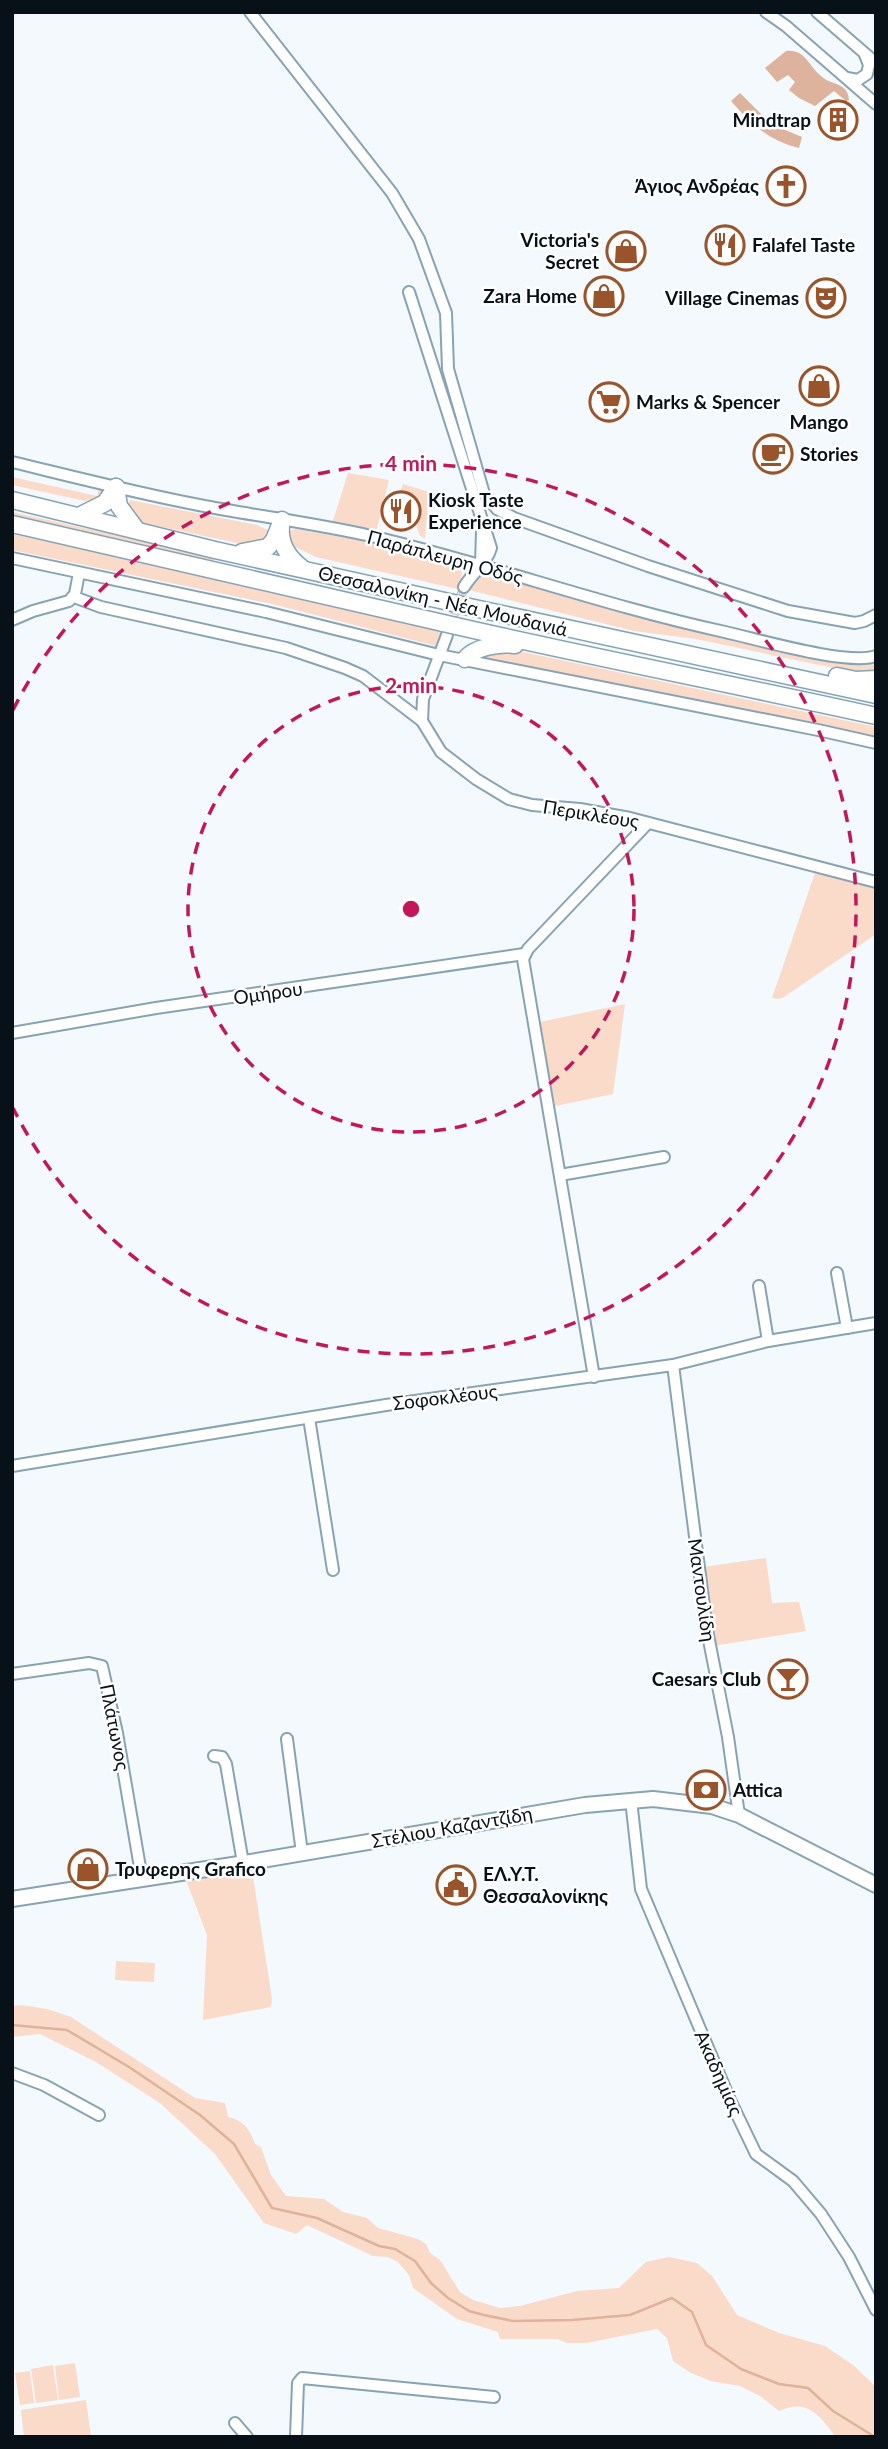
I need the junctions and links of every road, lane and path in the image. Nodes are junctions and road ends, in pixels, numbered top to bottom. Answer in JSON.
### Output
{"nodes":[{"id":1,"x":250,"y":12,"type":"edge"},
{"id":2,"x":766,"y":12,"type":"edge"},
{"id":3,"x":817,"y":12,"type":"edge"},
{"id":4,"x":863,"y":53,"type":"junction"},
{"id":5,"x":876,"y":63,"type":"edge"},
{"id":6,"x":843,"y":76,"type":"junction"},
{"id":7,"x":876,"y":104,"type":"edge"},
{"id":8,"x":409,"y":292,"type":"dead end"},
{"id":9,"x":12,"y":462,"type":"edge"},
{"id":10,"x":116,"y":487,"type":"junction"},
{"id":11,"x":12,"y":500,"type":"edge"},
{"id":12,"x":79,"y":516,"type":"junction"},
{"id":13,"x":282,"y":520,"type":"junction"},
{"id":14,"x":12,"y":524,"type":"edge"},
{"id":15,"x":482,"y":525,"type":"junction"},
{"id":16,"x":136,"y":529,"type":"junction"},
{"id":17,"x":491,"y":548,"type":"junction"},
{"id":18,"x":215,"y":550,"type":"junction"},
{"id":19,"x":12,"y":558,"type":"edge"},
{"id":20,"x":481,"y":564,"type":"junction"},
{"id":21,"x":302,"y":568,"type":"junction"},
{"id":22,"x":79,"y":573,"type":"junction"},
{"id":23,"x":518,"y":577,"type":"junction"},
{"id":24,"x":464,"y":587,"type":"tunnel mouth"},
{"id":25,"x":74,"y":597,"type":"junction"},
{"id":26,"x":876,"y":615,"type":"edge"},
{"id":27,"x":12,"y":620,"type":"edge"},
{"id":28,"x":449,"y":628,"type":"junction"},
{"id":29,"x":620,"y":641,"type":"junction"},
{"id":30,"x":572,"y":653,"type":"junction"},
{"id":31,"x":439,"y":654,"type":"junction"},
{"id":32,"x":876,"y":656,"type":"edge"},
{"id":33,"x":465,"y":659,"type":"junction"},
{"id":34,"x":876,"y":679,"type":"edge"},
{"id":35,"x":876,"y":695,"type":"edge"},
{"id":36,"x":876,"y":716,"type":"edge"},
{"id":37,"x":422,"y":721,"type":"junction"},
{"id":38,"x":876,"y":743,"type":"edge"},
{"id":39,"x":630,"y":818,"type":"junction"},
{"id":40,"x":648,"y":823,"type":"junction"},
{"id":41,"x":632,"y":840,"type":"junction"},
{"id":42,"x":876,"y":882,"type":"edge"},
{"id":43,"x":524,"y":954,"type":"junction"},
{"id":44,"x":12,"y":1033,"type":"edge"},
{"id":45,"x":664,"y":1157,"type":"dead end"},
{"id":46,"x":560,"y":1175,"type":"junction"},
{"id":47,"x":836,"y":1273,"type":"dead end"},
{"id":48,"x":759,"y":1286,"type":"dead end"},
{"id":49,"x":876,"y":1323,"type":"edge"},
{"id":50,"x":847,"y":1328,"type":"junction"},
{"id":51,"x":768,"y":1341,"type":"junction"},
{"id":52,"x":673,"y":1365,"type":"junction"},
{"id":53,"x":594,"y":1377,"type":"junction"},
{"id":54,"x":309,"y":1418,"type":"junction"},
{"id":55,"x":12,"y":1465,"type":"edge"},
{"id":56,"x":333,"y":1570,"type":"dead end"},
{"id":57,"x":12,"y":1674,"type":"edge"},
{"id":58,"x":287,"y":1739,"type":"dead end"},
{"id":59,"x":214,"y":1756,"type":"dead end"},
{"id":60,"x":631,"y":1800,"type":"junction"},
{"id":61,"x":739,"y":1815,"type":"junction"},
{"id":62,"x":302,"y":1853,"type":"junction"},
{"id":63,"x":243,"y":1863,"type":"junction"},
{"id":64,"x":142,"y":1879,"type":"junction"},
{"id":65,"x":876,"y":1885,"type":"edge"},
{"id":66,"x":12,"y":1899,"type":"edge"},
{"id":67,"x":12,"y":2073,"type":"edge"},
{"id":68,"x":99,"y":2115,"type":"dead end"},
{"id":69,"x":876,"y":2310,"type":"edge"},
{"id":70,"x":494,"y":2397,"type":"dead end"},
{"id":71,"x":235,"y":2423,"type":"dead end"},
{"id":72,"x":247,"y":2437,"type":"edge"},
{"id":73,"x":296,"y":2437,"type":"edge"}],
"edges":[{"from":1,"to":26,"type":"street"},
{"from":2,"to":6,"type":"street"},
{"from":3,"to":4,"type":"street"},
{"from":4,"to":5,"type":"street"},
{"from":4,"to":6,"type":"street"},
{"from":6,"to":7,"type":"street"},
{"from":8,"to":15,"type":"street"},
{"from":9,"to":10,"type":"street","name":"Παράπλευρη Οδός"},
{"from":10,"to":12,"type":"highway"},
{"from":10,"to":13,"type":"street","name":"Παράπλευρη Οδός"},
{"from":10,"to":16,"type":"highway"},
{"from":11,"to":12,"type":"highway","name":"Θεσσαλονίκη - Νέα Μουδανιά"},
{"from":12,"to":16,"type":"highway","name":"Θεσσαλονίκη - Νέα Μουδανιά"},
{"from":13,"to":18,"type":"highway"},
{"from":13,"to":20,"type":"street","name":"Παράπλευρη Οδός"},
{"from":13,"to":21,"type":"highway"},
{"from":14,"to":28,"type":"highway","name":"Θεσσαλονίκη - Νέα Μουδανιά"},
{"from":15,"to":17,"type":"street"},
{"from":15,"to":20,"type":"street"},
{"from":16,"to":18,"type":"highway","name":"Θεσσαλονίκη - Νέα Μουδανιά"},
{"from":17,"to":20,"type":"street"},
{"from":17,"to":23,"type":"street"},
{"from":18,"to":21,"type":"highway","name":"Θεσσαλονίκη - Νέα Μουδανιά"},
{"from":19,"to":22,"type":"street"},
{"from":20,"to":23,"type":"street","name":"Παράπλευρη Οδός"},
{"from":20,"to":24,"type":"street"},
{"from":21,"to":29,"type":"highway","name":"Θεσσαλονίκη - Νέα Μουδανιά"},
{"from":22,"to":25,"type":"street"},
{"from":22,"to":31,"type":"street"},
{"from":23,"to":32,"type":"street","name":"Παράπλευρη Οδός"},
{"from":25,"to":27,"type":"street"},
{"from":25,"to":37,"type":"street"},
{"from":28,"to":30,"type":"highway","name":"Θεσσαλονίκη - Νέα Μουδανιά"},
{"from":28,"to":31,"type":"street"},
{"from":29,"to":34,"type":"highway"},
{"from":29,"to":35,"type":"highway","name":"Θεσσαλονίκη - Νέα Μουδανιά"},
{"from":30,"to":33,"type":"highway"},
{"from":30,"to":36,"type":"highway","name":"Θεσσαλονίκη - Νέα Μουδανιά"},
{"from":31,"to":33,"type":"street"},
{"from":31,"to":37,"type":"street"},
{"from":33,"to":38,"type":"street"},
{"from":37,"to":39,"type":"street","name":"Περικλέους"},
{"from":39,"to":40,"type":"street","name":"Περικλέους"},
{"from":39,"to":41,"type":"street"},
{"from":40,"to":41,"type":"street"},
{"from":40,"to":42,"type":"street","name":"Περικλέους"},
{"from":41,"to":43,"type":"street"},
{"from":43,"to":44,"type":"street","name":"Ομήρου"},
{"from":43,"to":46,"type":"street"},
{"from":45,"to":46,"type":"street"},
{"from":46,"to":53,"type":"street"},
{"from":47,"to":50,"type":"street"},
{"from":48,"to":51,"type":"street"},
{"from":49,"to":50,"type":"street","name":"Σοφοκλέους"},
{"from":50,"to":51,"type":"street","name":"Σοφοκλέους"},
{"from":51,"to":52,"type":"street","name":"Σοφοκλέους"},
{"from":52,"to":53,"type":"street","name":"Σοφοκλέους"},
{"from":52,"to":61,"type":"street","name":"Μαντουλίδη"},
{"from":53,"to":54,"type":"street","name":"Σοφοκλέους"},
{"from":54,"to":55,"type":"street","name":"Σοφοκλέους"},
{"from":54,"to":56,"type":"street"},
{"from":57,"to":64,"type":"street","name":"Πλάτωνος"},
{"from":58,"to":62,"type":"street"},
{"from":59,"to":63,"type":"street"},
{"from":60,"to":61,"type":"main road","name":"Στέλιου Καζαντζίδη"},
{"from":60,"to":62,"type":"main road","name":"Στέλιου Καζαντζίδη"},
{"from":60,"to":69,"type":"street","name":"Ακαδημίας"},
{"from":61,"to":65,"type":"main road","name":"Στέλιου Καζαντζίδη"},
{"from":62,"to":63,"type":"main road","name":"Στέλιου Καζαντζίδη"},
{"from":63,"to":64,"type":"main road","name":"Στέλιου Καζαντζίδη"},
{"from":64,"to":66,"type":"main road","name":"Στέλιου Καζαντζίδη"},
{"from":67,"to":68,"type":"street"},
{"from":70,"to":73,"type":"street"},
{"from":71,"to":72,"type":"street"}]}
